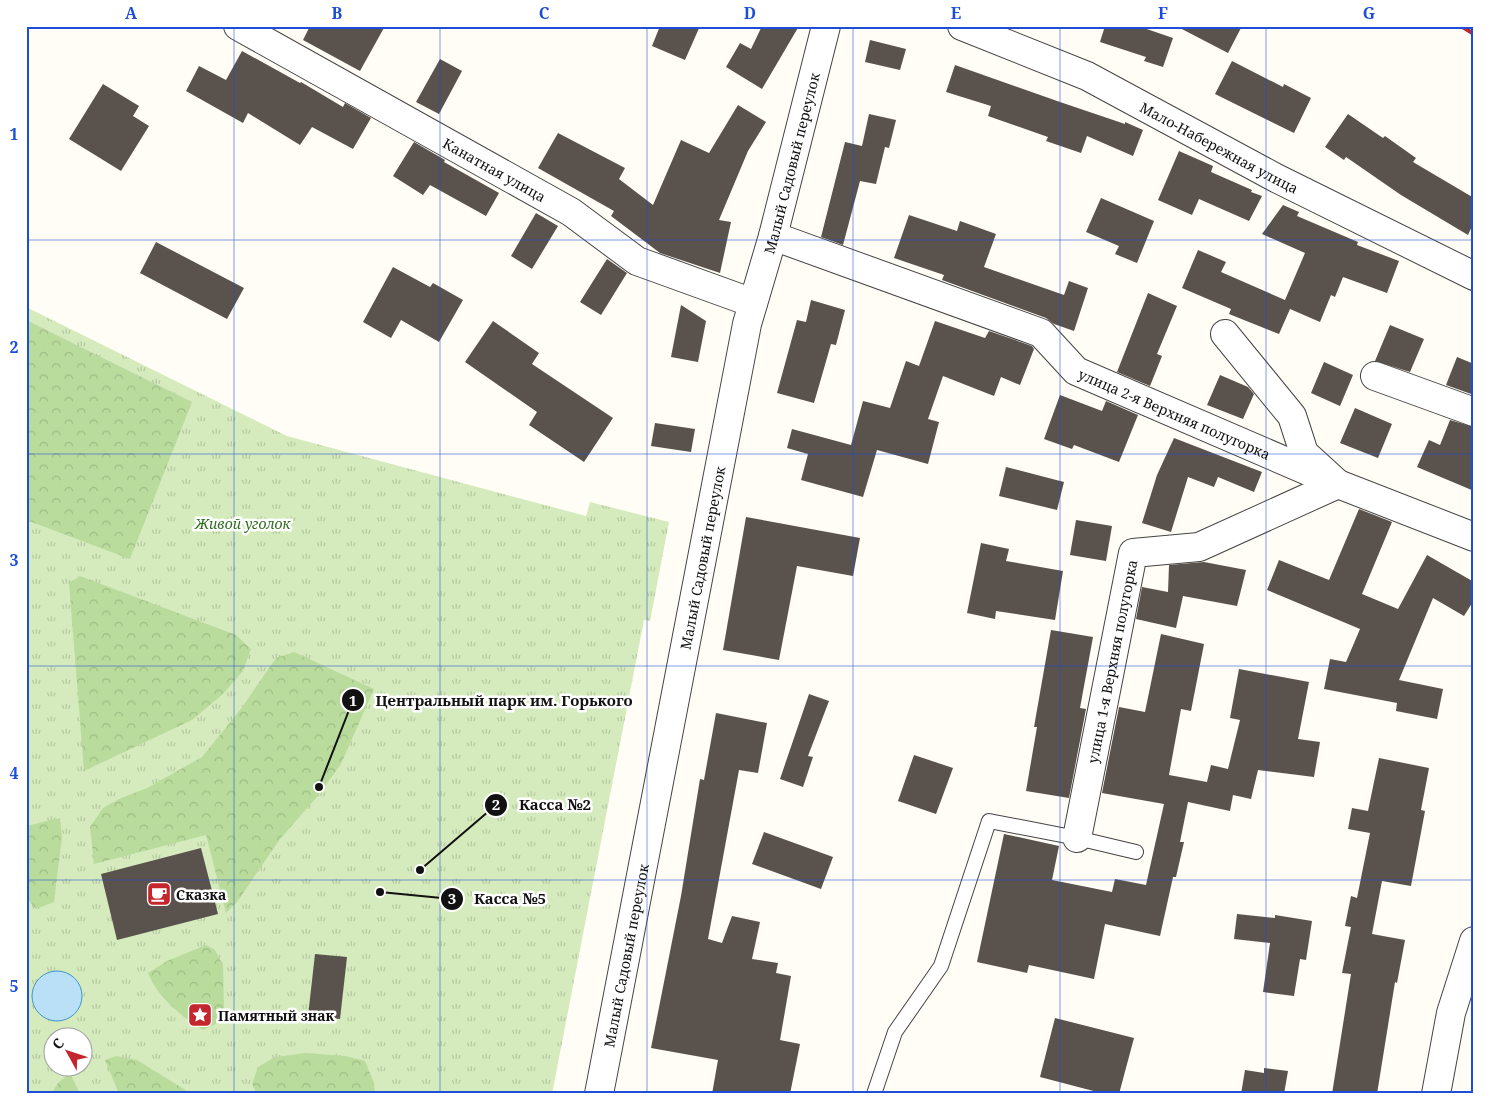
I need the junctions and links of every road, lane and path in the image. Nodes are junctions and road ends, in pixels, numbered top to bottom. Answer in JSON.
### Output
{"nodes":[{"id":1,"x":238,"y":26,"type":"edge"},
{"id":2,"x":826,"y":26,"type":"edge"},
{"id":3,"x":962,"y":26,"type":"edge"},
{"id":4,"x":774,"y":236,"type":"junction"},
{"id":5,"x":1474,"y":276,"type":"edge"},
{"id":6,"x":753,"y":303,"type":"junction"},
{"id":7,"x":1224,"y":334,"type":"dead end"},
{"id":8,"x":1375,"y":376,"type":"dead end"},
{"id":9,"x":1474,"y":412,"type":"edge"},
{"id":10,"x":1338,"y":484,"type":"junction"},
{"id":11,"x":1474,"y":537,"type":"edge"},
{"id":12,"x":1077,"y":838,"type":"junction"},
{"id":13,"x":1136,"y":852,"type":"dead end"},
{"id":14,"x":1474,"y":942,"type":"edge"},
{"id":15,"x":599,"y":1094,"type":"edge"},
{"id":16,"x":874,"y":1094,"type":"edge"},
{"id":17,"x":1436,"y":1094,"type":"edge"}],
"edges":[{"from":1,"to":6,"type":"street","name":"Канатная улица"},
{"from":2,"to":4,"type":"street","name":"Малый Садовый переулок"},
{"from":3,"to":5,"type":"street","name":"Мало-Набережная улица"},
{"from":4,"to":6,"type":"street","name":"Малый Садовый переулок"},
{"from":4,"to":10,"type":"street","name":"улица 2-я Верхняя полугорка"},
{"from":6,"to":15,"type":"street","name":"Малый Садовый переулок"},
{"from":7,"to":10,"type":"street"},
{"from":8,"to":9,"type":"street"},
{"from":10,"to":11,"type":"street","name":"улица 2-я Верхняя полугорка"},
{"from":10,"to":12,"type":"street","name":"улица 1-я Верхняя полугорка"},
{"from":12,"to":13,"type":"lane"},
{"from":12,"to":16,"type":"lane"},
{"from":14,"to":17,"type":"street"}]}
